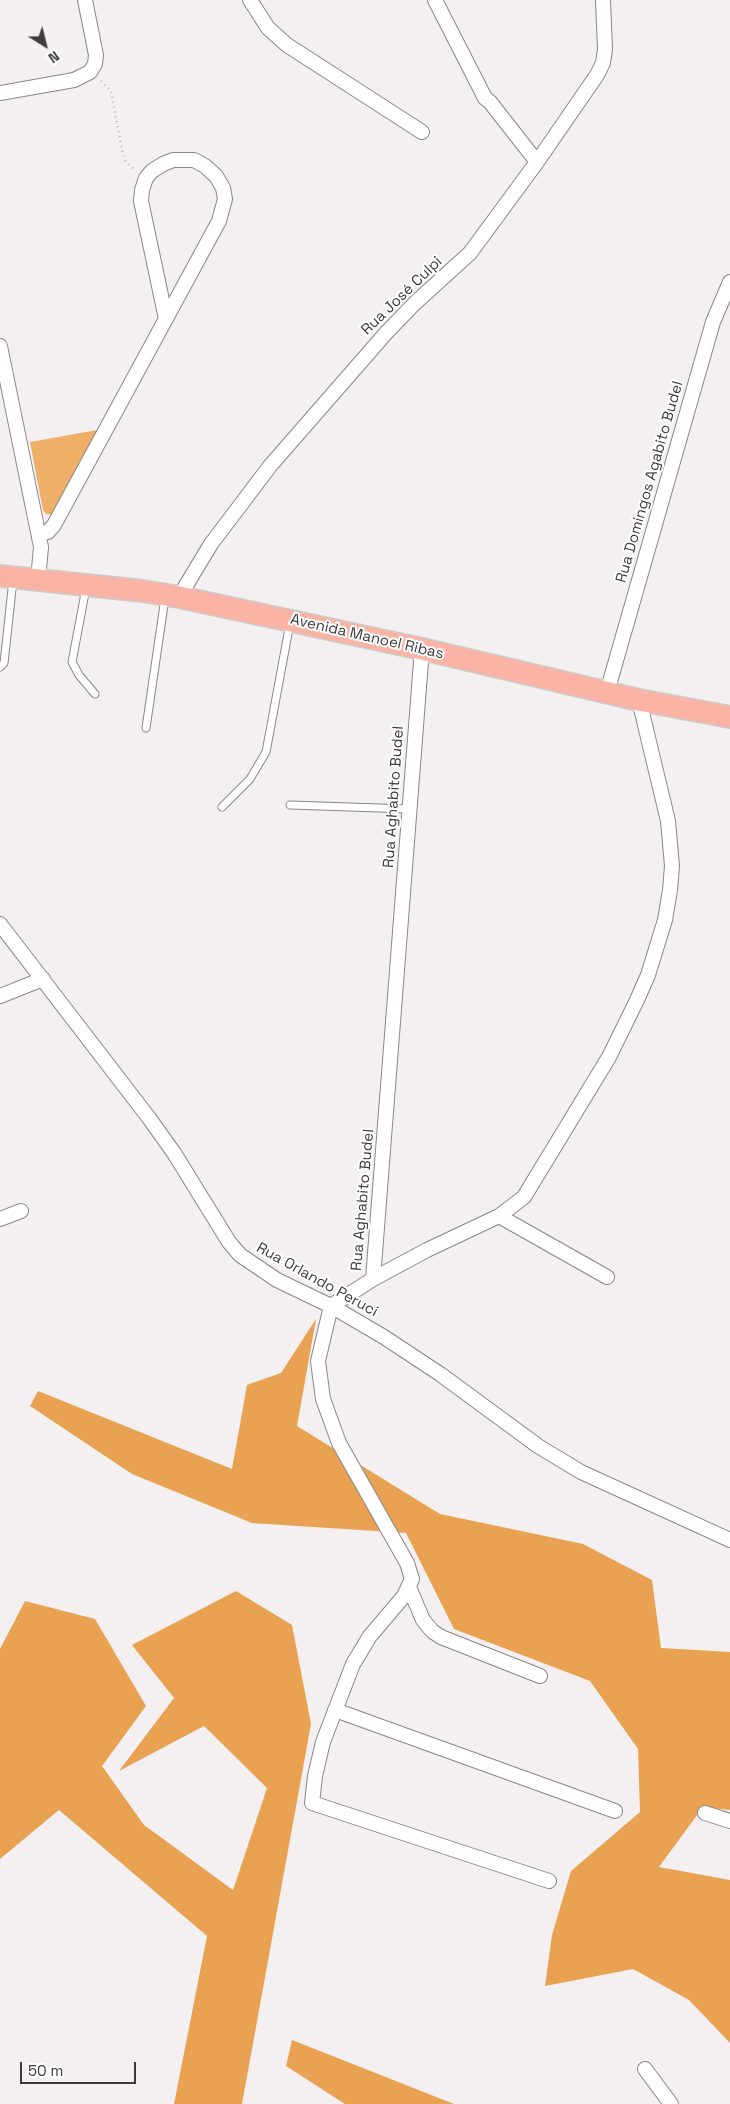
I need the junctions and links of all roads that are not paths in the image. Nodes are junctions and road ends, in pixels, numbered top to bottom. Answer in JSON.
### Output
{"nodes":[{"id":1,"x":85,"y":0,"type":"edge"},
{"id":2,"x":250,"y":0,"type":"edge"},
{"id":3,"x":435,"y":0,"type":"edge"},
{"id":4,"x":603,"y":0,"type":"edge"},
{"id":5,"x":0,"y":93,"type":"edge"},
{"id":6,"x":422,"y":132,"type":"dead end"},
{"id":7,"x":535,"y":165,"type":"junction"},
{"id":8,"x":730,"y":282,"type":"edge"},
{"id":9,"x":166,"y":319,"type":"junction"},
{"id":10,"x":0,"y":346,"type":"edge"},
{"id":11,"x":38,"y":534,"type":"junction"},
{"id":12,"x":6,"y":576,"type":"edge"},
{"id":13,"x":38,"y":580,"type":"junction"},
{"id":14,"x":86,"y":585,"type":"junction"},
{"id":15,"x":172,"y":596,"type":"junction"},
{"id":16,"x":290,"y":620,"type":"junction"},
{"id":17,"x":422,"y":650,"type":"junction"},
{"id":18,"x":0,"y":666,"type":"edge"},
{"id":19,"x":607,"y":692,"type":"junction"},
{"id":20,"x":95,"y":694,"type":"dead end"},
{"id":21,"x":639,"y":700,"type":"junction"},
{"id":22,"x":730,"y":717,"type":"edge"},
{"id":23,"x":146,"y":728,"type":"dead end"},
{"id":24,"x":290,"y":805,"type":"dead end"},
{"id":25,"x":222,"y":807,"type":"dead end"},
{"id":26,"x":409,"y":809,"type":"junction"},
{"id":27,"x":0,"y":924,"type":"edge"},
{"id":28,"x":43,"y":979,"type":"junction"},
{"id":29,"x":0,"y":996,"type":"edge"},
{"id":30,"x":21,"y":1211,"type":"dead end"},
{"id":31,"x":499,"y":1216,"type":"junction"},
{"id":32,"x":0,"y":1220,"type":"edge"},
{"id":33,"x":607,"y":1277,"type":"dead end"},
{"id":34,"x":373,"y":1280,"type":"junction"},
{"id":35,"x":331,"y":1306,"type":"junction"},
{"id":36,"x":730,"y":1540,"type":"edge"},
{"id":37,"x":409,"y":1587,"type":"junction"},
{"id":38,"x":540,"y":1676,"type":"dead end"},
{"id":39,"x":335,"y":1710,"type":"junction"},
{"id":40,"x":615,"y":1811,"type":"dead end"},
{"id":41,"x":705,"y":1814,"type":"dead end"},
{"id":42,"x":730,"y":1821,"type":"edge"},
{"id":43,"x":549,"y":1881,"type":"dead end"},
{"id":44,"x":645,"y":2069,"type":"dead end"},
{"id":45,"x":671,"y":2104,"type":"edge"}],
"edges":[{"from":1,"to":5,"type":"street"},
{"from":2,"to":6,"type":"street"},
{"from":3,"to":7,"type":"street"},
{"from":4,"to":7,"type":"street","name":"Rua José Culpi"},
{"from":7,"to":15,"type":"street","name":"Rua José Culpi"},
{"from":8,"to":19,"type":"street","name":"Rua Domingos Agabito Budel"},
{"from":9,"to":9,"type":"street"},
{"from":9,"to":11,"type":"street"},
{"from":10,"to":11,"type":"street"},
{"from":11,"to":13,"type":"street"},
{"from":12,"to":13,"type":"main road","name":"Avenida Manoel Ribas"},
{"from":12,"to":18,"type":"lane"},
{"from":13,"to":14,"type":"main road","name":"Avenida Manoel Ribas"},
{"from":14,"to":15,"type":"main road","name":"Avenida Manoel Ribas"},
{"from":14,"to":20,"type":"lane"},
{"from":15,"to":16,"type":"main road","name":"Avenida Manoel Ribas"},
{"from":15,"to":23,"type":"lane"},
{"from":16,"to":17,"type":"main road","name":"Avenida Manoel Ribas"},
{"from":16,"to":25,"type":"lane"},
{"from":17,"to":19,"type":"main road","name":"Avenida Manoel Ribas"},
{"from":17,"to":26,"type":"street","name":"Rua Aghabito Budel"},
{"from":19,"to":21,"type":"main road","name":"Avenida Manoel Ribas"},
{"from":21,"to":22,"type":"main road","name":"Avenida Manoel Ribas"},
{"from":21,"to":31,"type":"street"},
{"from":24,"to":26,"type":"lane"},
{"from":26,"to":34,"type":"street","name":"Rua Aghabito Budel"},
{"from":27,"to":28,"type":"street","name":"Rua Orlando Peruci"},
{"from":28,"to":29,"type":"street"},
{"from":28,"to":35,"type":"street","name":"Rua Orlando Peruci"},
{"from":30,"to":32,"type":"street"},
{"from":31,"to":33,"type":"street"},
{"from":31,"to":34,"type":"street"},
{"from":34,"to":35,"type":"street","name":"Rua Aghabito Budel"},
{"from":35,"to":36,"type":"street","name":"Rua Orlando Peruci"},
{"from":35,"to":37,"type":"street"},
{"from":37,"to":38,"type":"street"},
{"from":37,"to":39,"type":"street"},
{"from":39,"to":40,"type":"street"},
{"from":39,"to":43,"type":"street"},
{"from":41,"to":42,"type":"street"},
{"from":44,"to":45,"type":"street"}]}
